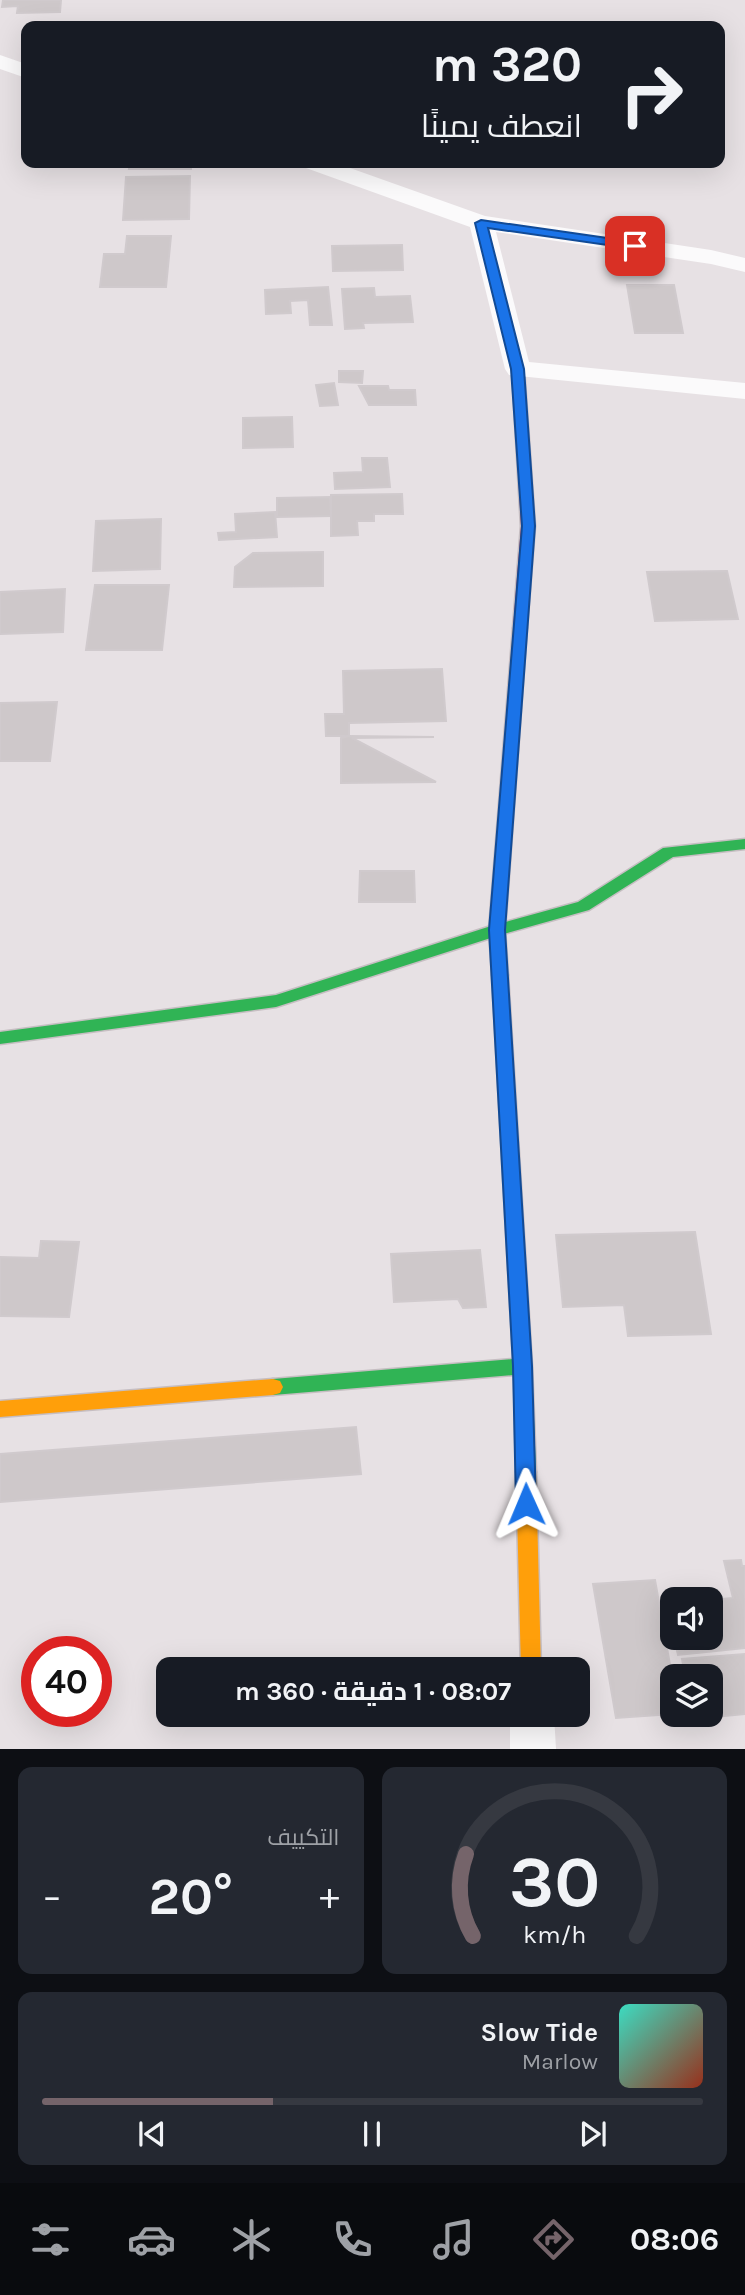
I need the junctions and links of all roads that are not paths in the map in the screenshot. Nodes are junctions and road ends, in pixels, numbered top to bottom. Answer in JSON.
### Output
{"nodes":[{"id":1,"x":0,"y":62,"type":"edge"},
{"id":2,"x":21,"y":69,"type":"edge"},
{"id":3,"x":328,"y":168,"type":"edge"},
{"id":4,"x":481,"y":223,"type":"junction"},
{"id":5,"x":745,"y":265,"type":"edge"},
{"id":6,"x":518,"y":369,"type":"junction"},
{"id":7,"x":745,"y":391,"type":"edge"},
{"id":8,"x":745,"y":844,"type":"edge"},
{"id":9,"x":497,"y":930,"type":"junction"},
{"id":10,"x":0,"y":1038,"type":"edge"},
{"id":11,"x":523,"y":1366,"type":"junction"},
{"id":12,"x":0,"y":1409,"type":"edge"},
{"id":13,"x":531,"y":1657,"type":"edge"},
{"id":14,"x":532,"y":1727,"type":"edge"},
{"id":15,"x":533,"y":1749,"type":"edge"}],
"edges":[{"from":1,"to":2,"type":"street"},
{"from":3,"to":4,"type":"street"},
{"from":4,"to":5,"type":"street"},
{"from":4,"to":6,"type":"street"},
{"from":6,"to":7,"type":"street"},
{"from":6,"to":9,"type":"street"},
{"from":8,"to":9,"type":"street"},
{"from":9,"to":10,"type":"street"},
{"from":9,"to":11,"type":"street"},
{"from":11,"to":12,"type":"street"},
{"from":11,"to":13,"type":"street"},
{"from":14,"to":15,"type":"street"}]}
